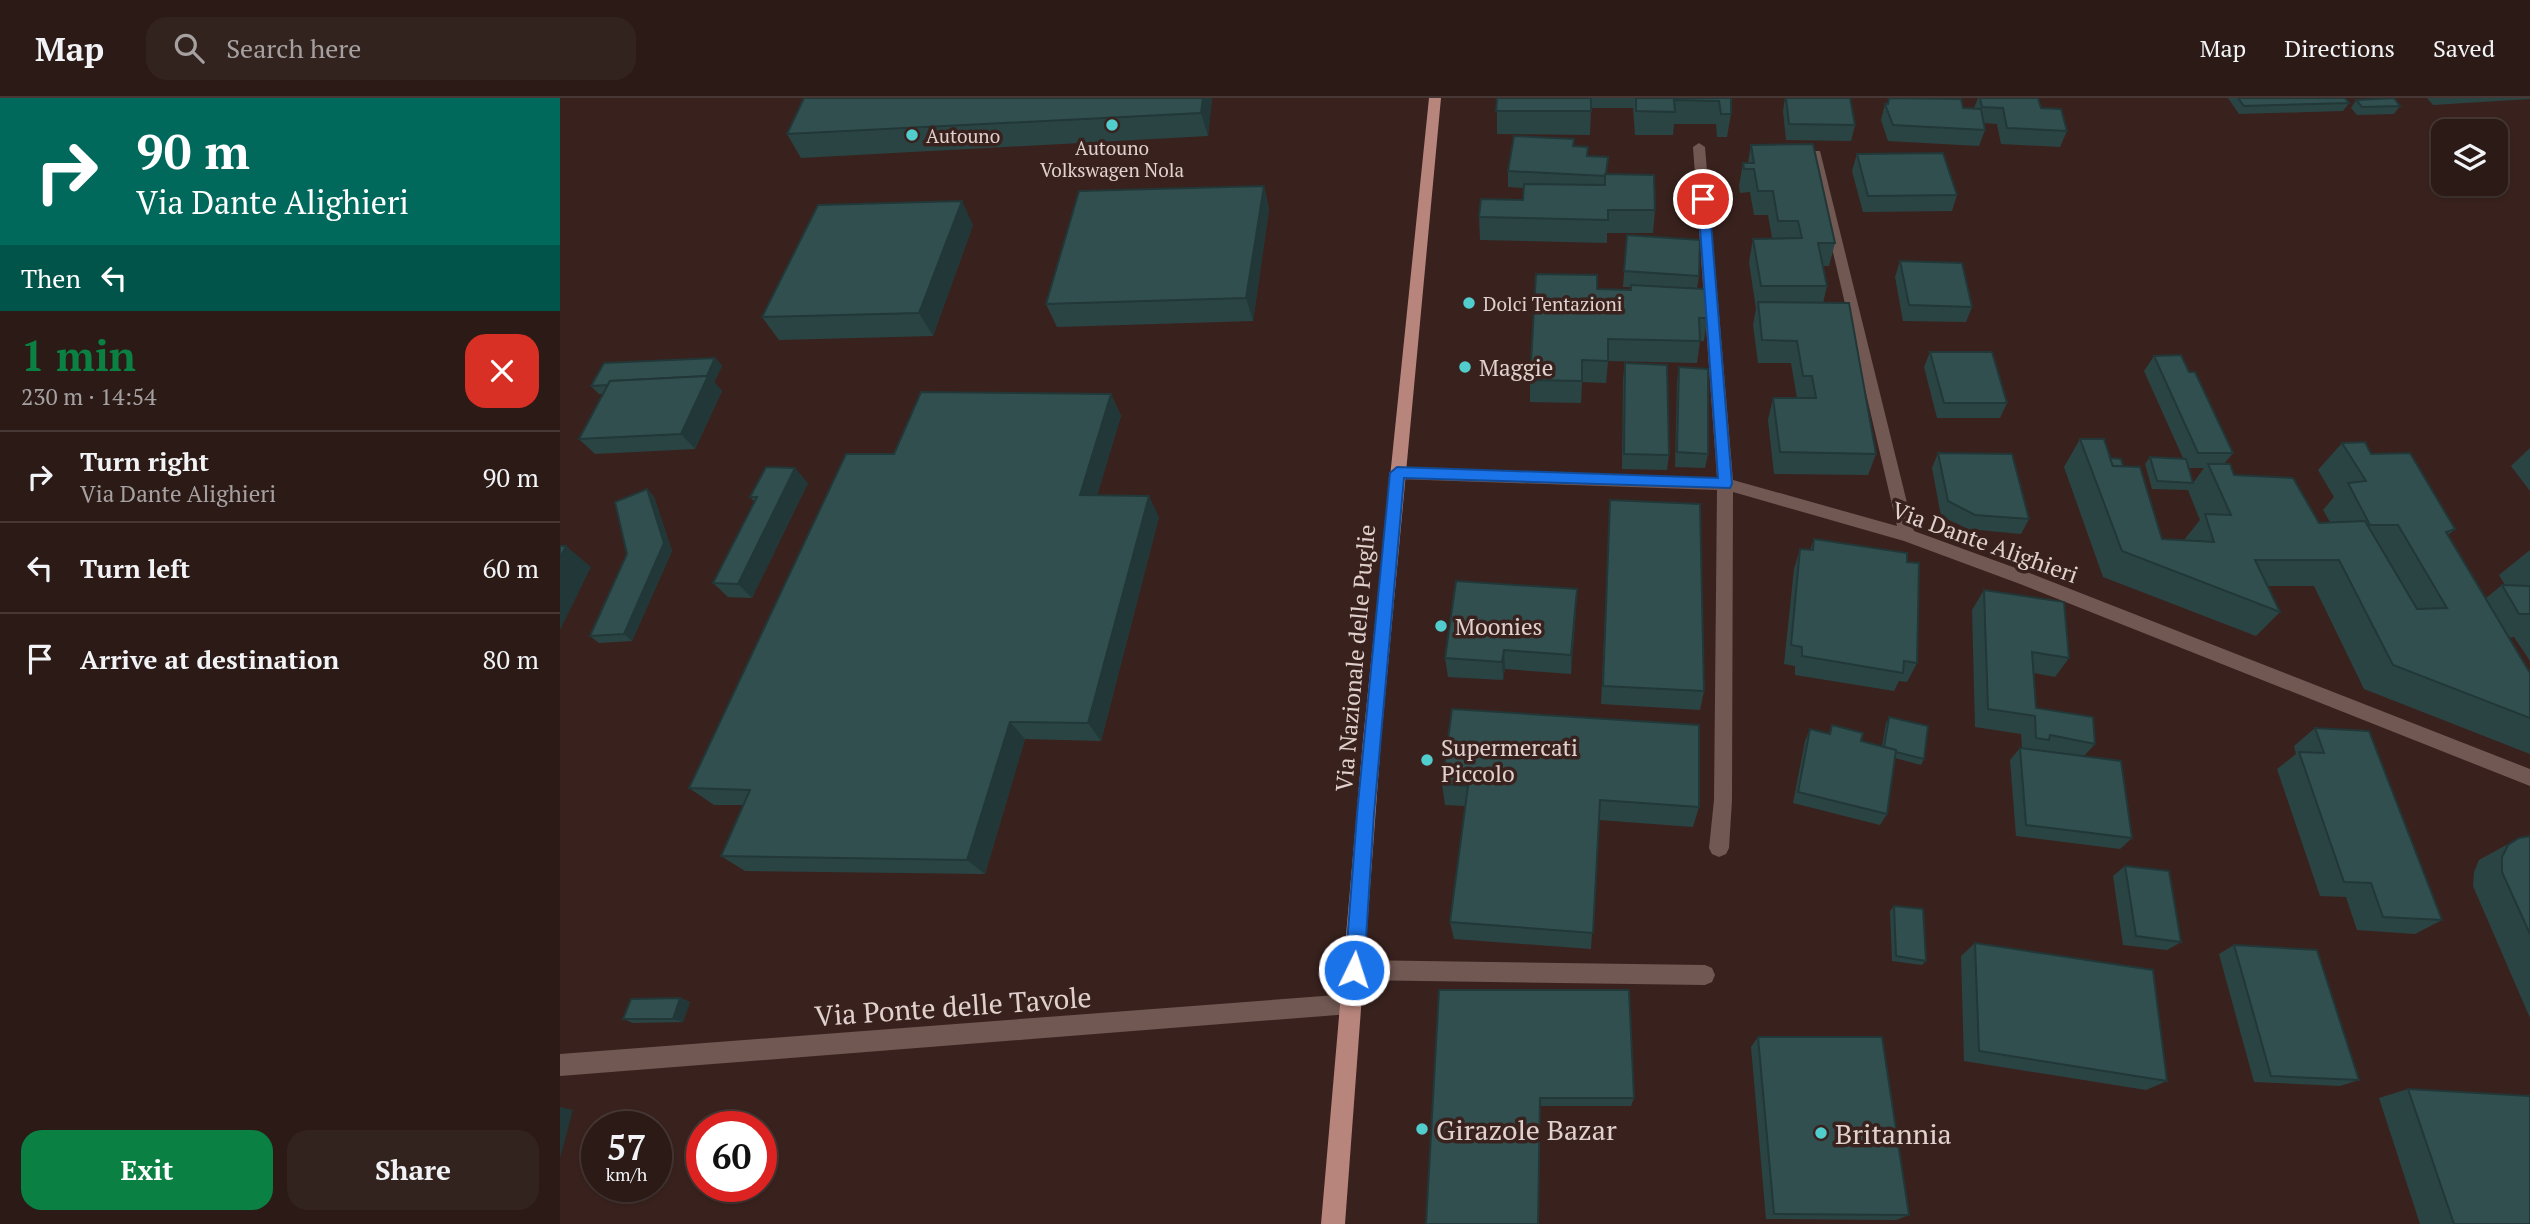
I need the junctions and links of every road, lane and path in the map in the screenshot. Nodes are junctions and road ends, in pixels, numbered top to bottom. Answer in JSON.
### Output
{"nodes":[{"id":1,"x":1436,"y":98,"type":"edge"},
{"id":2,"x":1699,"y":147,"type":"dead end"},
{"id":3,"x":1816,"y":154,"type":"edge"},
{"id":4,"x":1397,"y":473,"type":"junction"},
{"id":5,"x":1725,"y":484,"type":"junction"},
{"id":6,"x":1907,"y":535,"type":"junction"},
{"id":7,"x":2530,"y":778,"type":"edge"},
{"id":8,"x":1719,"y":848,"type":"dead end"},
{"id":9,"x":1354,"y":970,"type":"junction"},
{"id":10,"x":1705,"y":975,"type":"dead end"},
{"id":11,"x":1350,"y":1004,"type":"junction"},
{"id":12,"x":560,"y":1065,"type":"edge"},
{"id":13,"x":1333,"y":1224,"type":"edge"}],
"edges":[{"from":1,"to":4,"type":"main road","name":"Via Nazionale delle Puglie"},
{"from":2,"to":5,"type":"street"},
{"from":3,"to":6,"type":"street"},
{"from":4,"to":5,"type":"street","name":"Via Dante Alighieri"},
{"from":4,"to":9,"type":"main road","name":"Via Nazionale delle Puglie"},
{"from":5,"to":6,"type":"street","name":"Via Dante Alighieri"},
{"from":5,"to":8,"type":"street"},
{"from":6,"to":7,"type":"street","name":"Via Dante Alighieri"},
{"from":9,"to":10,"type":"street"},
{"from":9,"to":11,"type":"main road","name":"Via Nazionale delle Puglie"},
{"from":11,"to":12,"type":"street","name":"Via Ponte delle Tavole"},
{"from":11,"to":13,"type":"main road","name":"Via Nazionale delle Puglie"}]}
